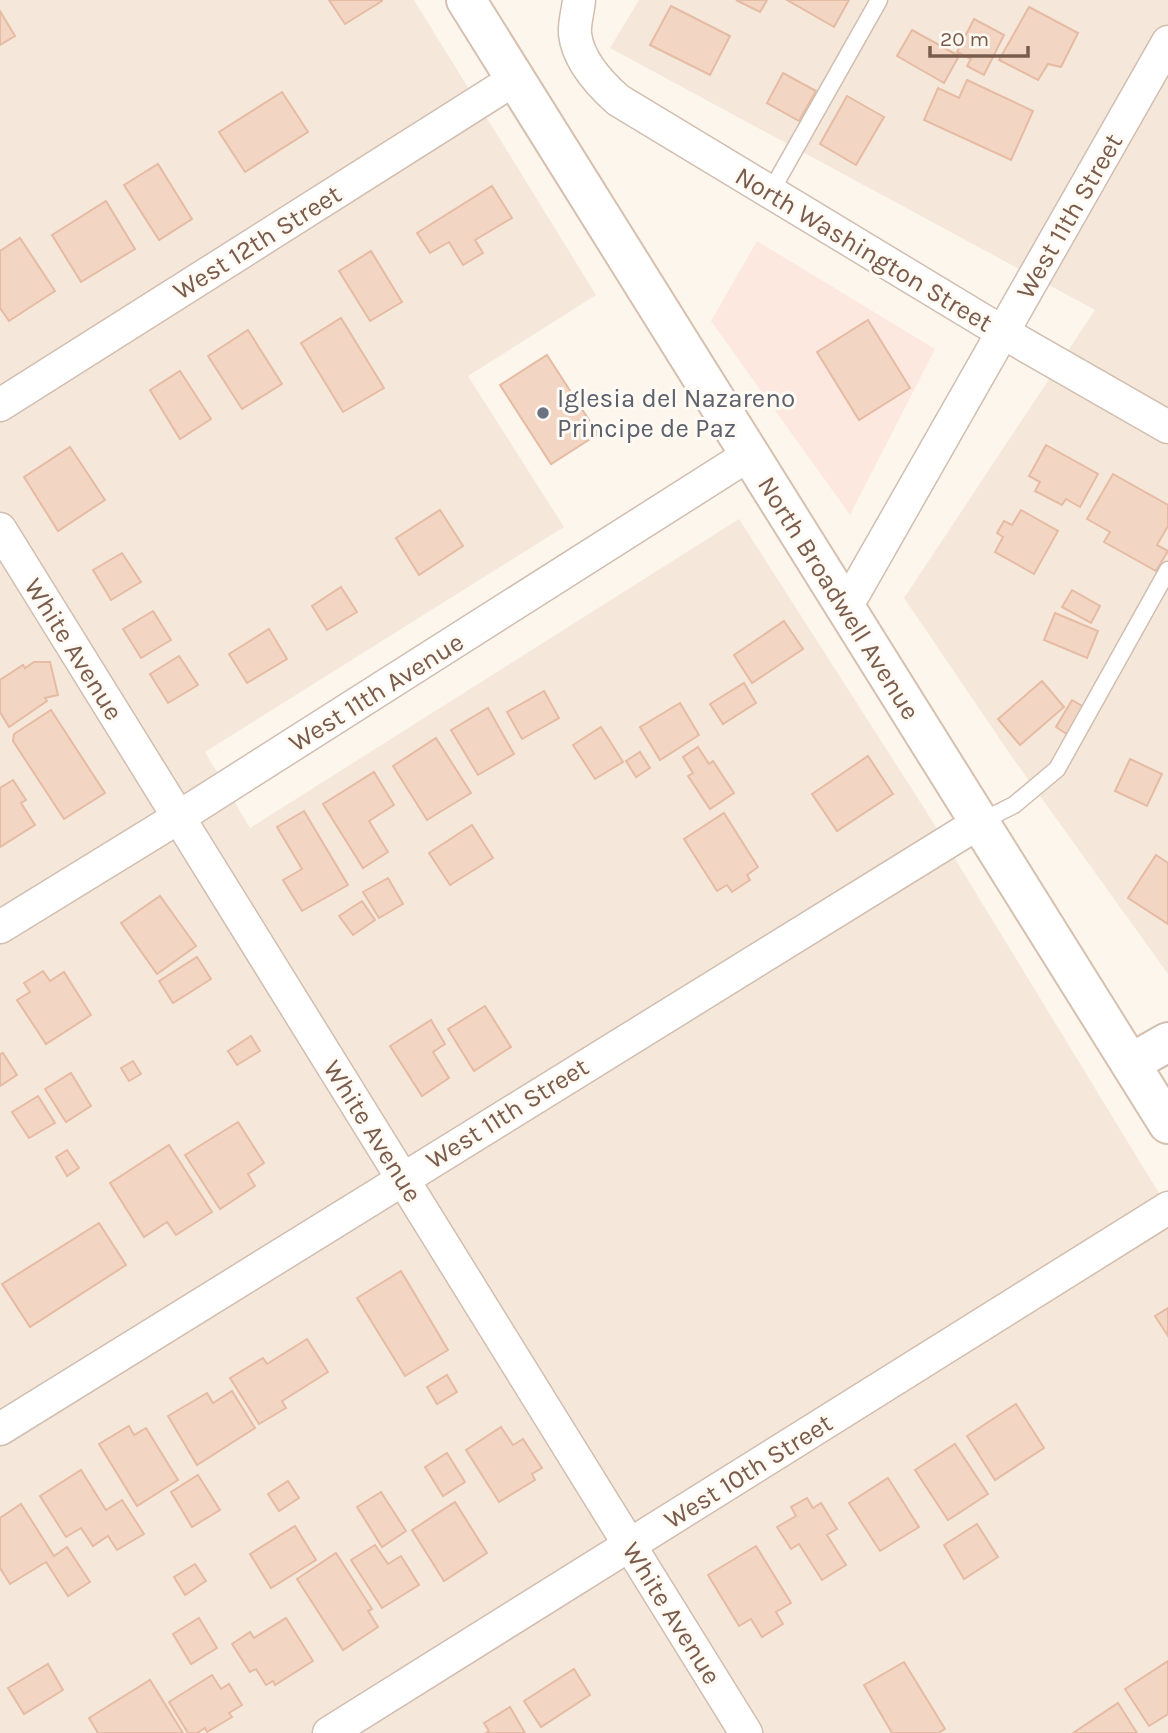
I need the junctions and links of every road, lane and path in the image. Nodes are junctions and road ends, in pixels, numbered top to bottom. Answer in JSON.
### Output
{"nodes":[{"id":1,"x":466,"y":0,"type":"edge"},
{"id":2,"x":579,"y":0,"type":"edge"},
{"id":3,"x":879,"y":0,"type":"edge"},
{"id":4,"x":1168,"y":42,"type":"edge"},
{"id":5,"x":515,"y":79,"type":"junction"},
{"id":6,"x":770,"y":193,"type":"junction"},
{"id":7,"x":1002,"y":332,"type":"junction"},
{"id":8,"x":0,"y":405,"type":"edge"},
{"id":9,"x":1168,"y":427,"type":"edge"},
{"id":10,"x":750,"y":454,"type":"junction"},
{"id":11,"x":0,"y":529,"type":"edge"},
{"id":12,"x":1168,"y":570,"type":"edge"},
{"id":13,"x":845,"y":608,"type":"junction"},
{"id":14,"x":178,"y":817,"type":"junction"},
{"id":15,"x":980,"y":822,"type":"junction"},
{"id":16,"x":0,"y":927,"type":"edge"},
{"id":17,"x":1168,"y":1042,"type":"edge"},
{"id":18,"x":1131,"y":1063,"type":"junction"},
{"id":19,"x":1168,"y":1124,"type":"edge"},
{"id":20,"x":402,"y":1178,"type":"junction"},
{"id":21,"x":1168,"y":1208,"type":"edge"},
{"id":22,"x":0,"y":1429,"type":"edge"},
{"id":23,"x":630,"y":1545,"type":"junction"},
{"id":24,"x":329,"y":1733,"type":"edge"},
{"id":25,"x":746,"y":1733,"type":"edge"}],
"edges":[{"from":1,"to":5,"type":"main road","name":"North Broadwell Avenue"},
{"from":2,"to":6,"type":"street","name":"North Washington Street"},
{"from":3,"to":6,"type":"lane"},
{"from":4,"to":7,"type":"street","name":"West 11th Street"},
{"from":5,"to":8,"type":"street","name":"West 12th Street"},
{"from":5,"to":10,"type":"main road","name":"North Broadwell Avenue"},
{"from":6,"to":7,"type":"street","name":"North Washington Street"},
{"from":7,"to":9,"type":"street","name":"North Washington Street"},
{"from":7,"to":13,"type":"street","name":"West 11th Street"},
{"from":10,"to":13,"type":"main road","name":"North Broadwell Avenue"},
{"from":10,"to":14,"type":"street","name":"West 11th Avenue"},
{"from":11,"to":14,"type":"street","name":"White Avenue"},
{"from":12,"to":15,"type":"lane"},
{"from":13,"to":15,"type":"main road","name":"North Broadwell Avenue"},
{"from":14,"to":16,"type":"street","name":"West 11th Avenue"},
{"from":14,"to":20,"type":"street","name":"White Avenue"},
{"from":15,"to":18,"type":"main road","name":"North Broadwell Avenue"},
{"from":15,"to":20,"type":"street","name":"West 11th Street"},
{"from":17,"to":18,"type":"main road"},
{"from":18,"to":19,"type":"main road","name":"North Broadwell Avenue"},
{"from":20,"to":22,"type":"street","name":"West 11th Street"},
{"from":20,"to":23,"type":"street","name":"White Avenue"},
{"from":21,"to":23,"type":"street","name":"West 10th Street"},
{"from":23,"to":24,"type":"street","name":"West 10th Street"},
{"from":23,"to":25,"type":"street","name":"White Avenue"}]}
